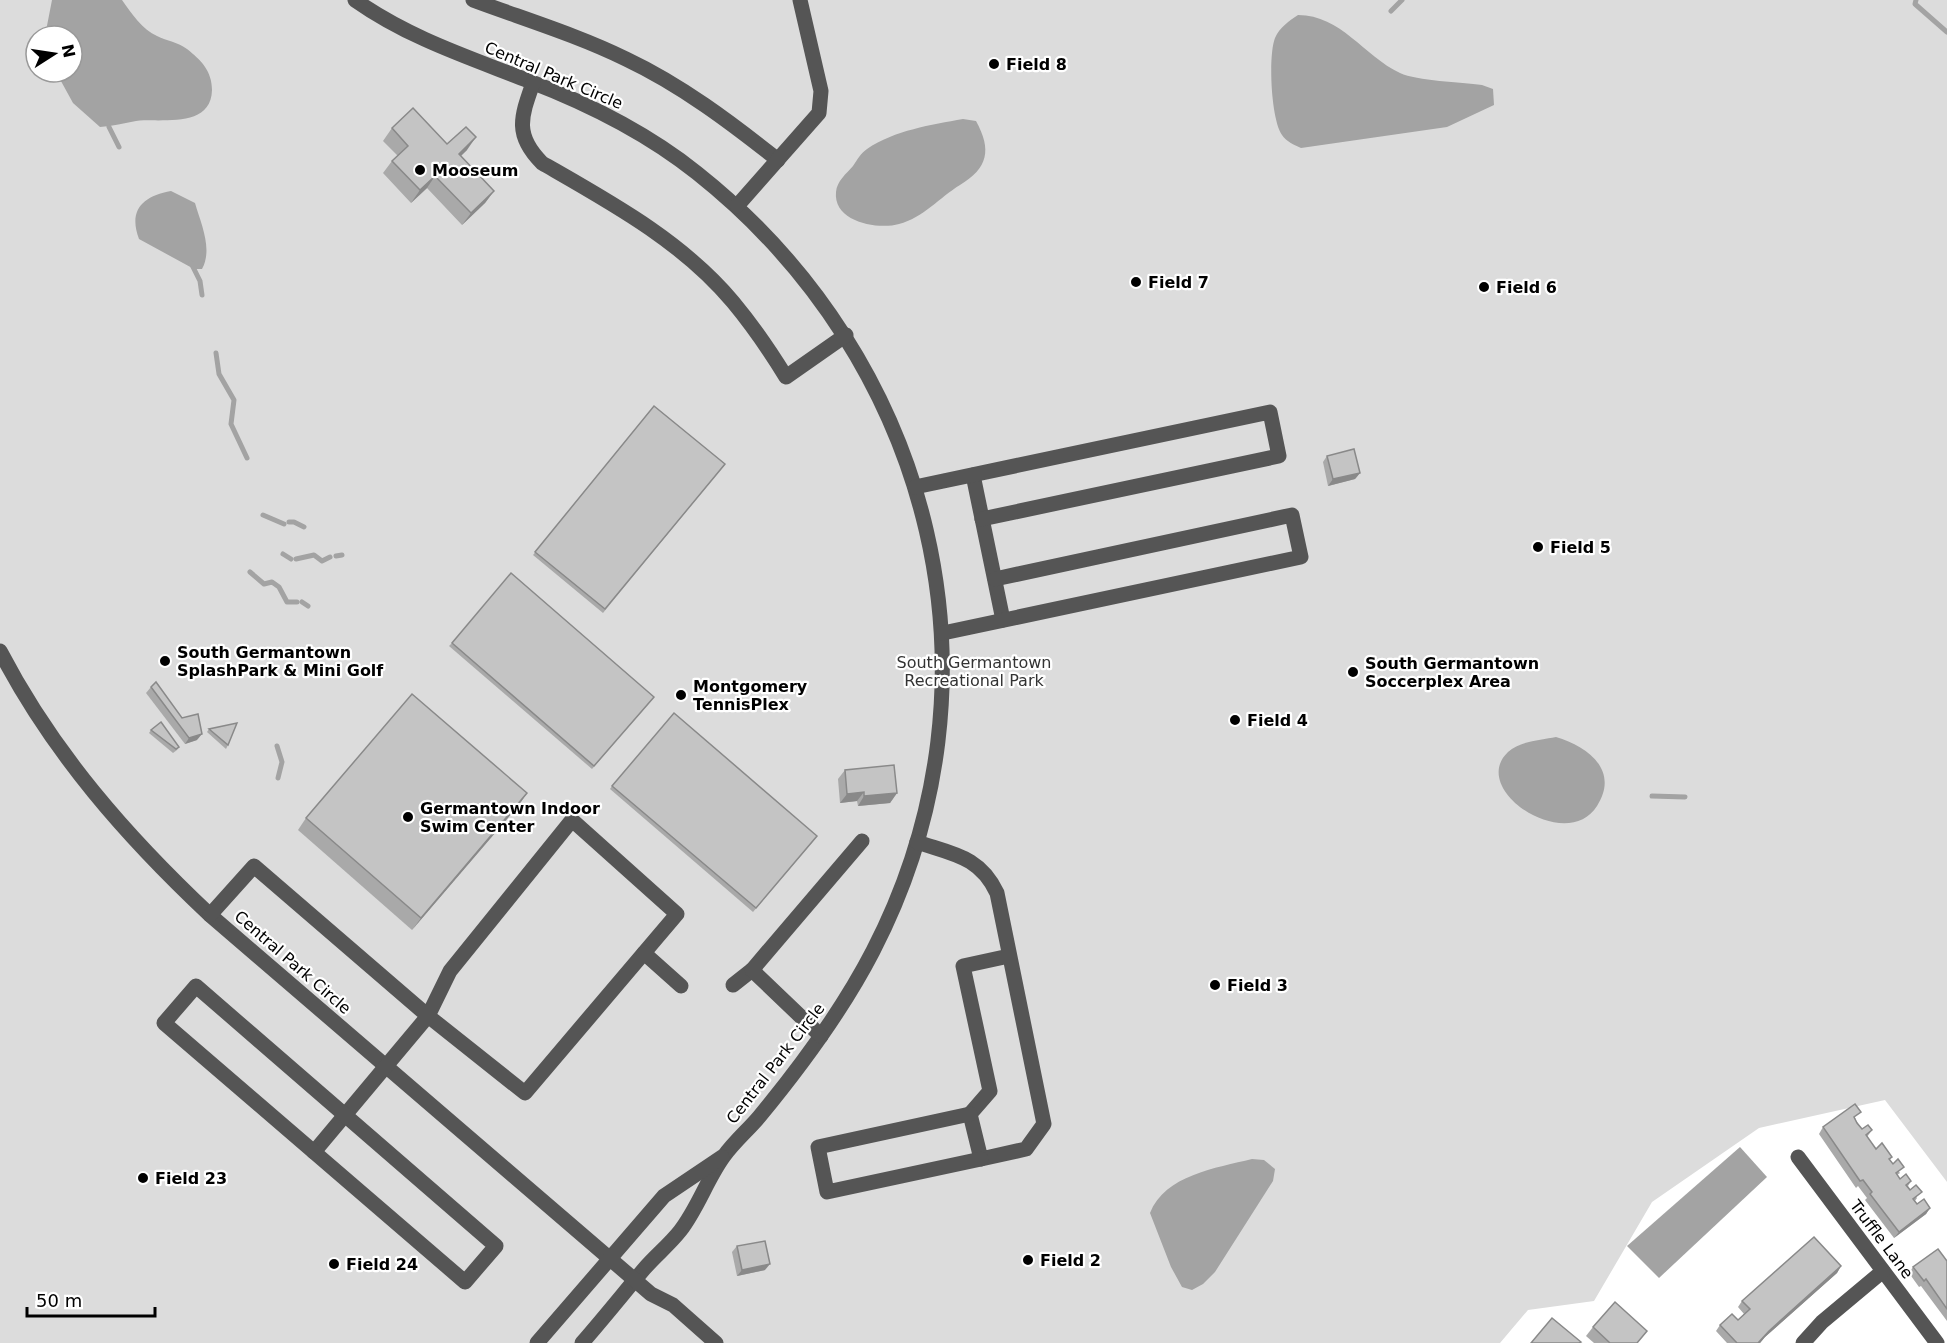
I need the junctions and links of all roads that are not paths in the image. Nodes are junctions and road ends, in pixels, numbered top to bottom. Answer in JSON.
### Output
{"nodes":[{"id":1,"x":355,"y":0,"type":"edge"},
{"id":2,"x":473,"y":0,"type":"edge"},
{"id":3,"x":800,"y":0,"type":"edge"},
{"id":4,"x":533,"y":83,"type":"junction"},
{"id":5,"x":778,"y":160,"type":"junction"},
{"id":6,"x":737,"y":206,"type":"junction"},
{"id":7,"x":846,"y":335,"type":"junction"},
{"id":8,"x":973,"y":475,"type":"junction"},
{"id":9,"x":915,"y":487,"type":"junction"},
{"id":10,"x":982,"y":519,"type":"junction"},
{"id":11,"x":995,"y":579,"type":"junction"},
{"id":12,"x":1004,"y":620,"type":"junction"},
{"id":13,"x":943,"y":633,"type":"junction"},
{"id":14,"x":0,"y":651,"type":"edge"},
{"id":15,"x":862,"y":841,"type":"dead end"},
{"id":16,"x":918,"y":842,"type":"junction"},
{"id":17,"x":210,"y":915,"type":"junction"},
{"id":18,"x":644,"y":953,"type":"junction"},
{"id":19,"x":1009,"y":956,"type":"junction"},
{"id":20,"x":752,"y":970,"type":"junction"},
{"id":21,"x":733,"y":985,"type":"dead end"},
{"id":22,"x":681,"y":986,"type":"dead end"},
{"id":23,"x":428,"y":1016,"type":"junction"},
{"id":24,"x":821,"y":1036,"type":"junction"},
{"id":25,"x":387,"y":1067,"type":"junction"},
{"id":26,"x":970,"y":1114,"type":"junction"},
{"id":27,"x":345,"y":1116,"type":"junction"},
{"id":28,"x":314,"y":1152,"type":"junction"},
{"id":29,"x":724,"y":1156,"type":"junction"},
{"id":30,"x":1798,"y":1157,"type":"dead end"},
{"id":31,"x":981,"y":1159,"type":"junction"},
{"id":32,"x":611,"y":1258,"type":"junction"},
{"id":33,"x":1883,"y":1271,"type":"junction"},
{"id":34,"x":635,"y":1280,"type":"junction"},
{"id":35,"x":537,"y":1343,"type":"edge"},
{"id":36,"x":582,"y":1343,"type":"edge"},
{"id":37,"x":716,"y":1343,"type":"edge"},
{"id":38,"x":1803,"y":1343,"type":"edge"},
{"id":39,"x":1937,"y":1343,"type":"edge"}],
"edges":[{"from":1,"to":4,"type":"street","name":"Central Park Circle"},
{"from":2,"to":5,"type":"street"},
{"from":3,"to":5,"type":"street"},
{"from":4,"to":6,"type":"street","name":"Central Park Circle"},
{"from":4,"to":7,"type":"street"},
{"from":5,"to":6,"type":"street"},
{"from":6,"to":7,"type":"street","name":"Central Park Circle"},
{"from":7,"to":9,"type":"street","name":"Central Park Circle"},
{"from":8,"to":9,"type":"street"},
{"from":8,"to":10,"type":"street"},
{"from":8,"to":10,"type":"street"},
{"from":9,"to":13,"type":"street","name":"Central Park Circle"},
{"from":10,"to":11,"type":"street"},
{"from":11,"to":12,"type":"street"},
{"from":11,"to":12,"type":"street"},
{"from":12,"to":13,"type":"street"},
{"from":13,"to":16,"type":"street","name":"Central Park Circle"},
{"from":14,"to":17,"type":"street","name":"Central Park Circle"},
{"from":15,"to":20,"type":"street"},
{"from":16,"to":19,"type":"street"},
{"from":16,"to":24,"type":"street","name":"Central Park Circle"},
{"from":17,"to":23,"type":"street"},
{"from":17,"to":25,"type":"street","name":"Central Park Circle"},
{"from":18,"to":22,"type":"street"},
{"from":18,"to":23,"type":"street"},
{"from":18,"to":23,"type":"street"},
{"from":19,"to":26,"type":"street"},
{"from":19,"to":31,"type":"street"},
{"from":20,"to":21,"type":"street"},
{"from":20,"to":24,"type":"street"},
{"from":23,"to":25,"type":"street"},
{"from":24,"to":29,"type":"street","name":"Central Park Circle"},
{"from":25,"to":27,"type":"street"},
{"from":25,"to":32,"type":"street","name":"Central Park Circle"},
{"from":26,"to":31,"type":"street"},
{"from":26,"to":31,"type":"street"},
{"from":27,"to":28,"type":"street"},
{"from":27,"to":28,"type":"street"},
{"from":27,"to":28,"type":"street"},
{"from":29,"to":32,"type":"street","name":"Central Park Circle"},
{"from":29,"to":34,"type":"street","name":"Central Park Circle"},
{"from":30,"to":33,"type":"street","name":"Truffle Lane"},
{"from":32,"to":34,"type":"street","name":"Central Park Circle"},
{"from":32,"to":35,"type":"street","name":"Central Park Circle"},
{"from":33,"to":38,"type":"street"},
{"from":33,"to":39,"type":"street","name":"Truffle Lane"},
{"from":34,"to":36,"type":"street","name":"Central Park Circle"},
{"from":34,"to":37,"type":"street"}]}
